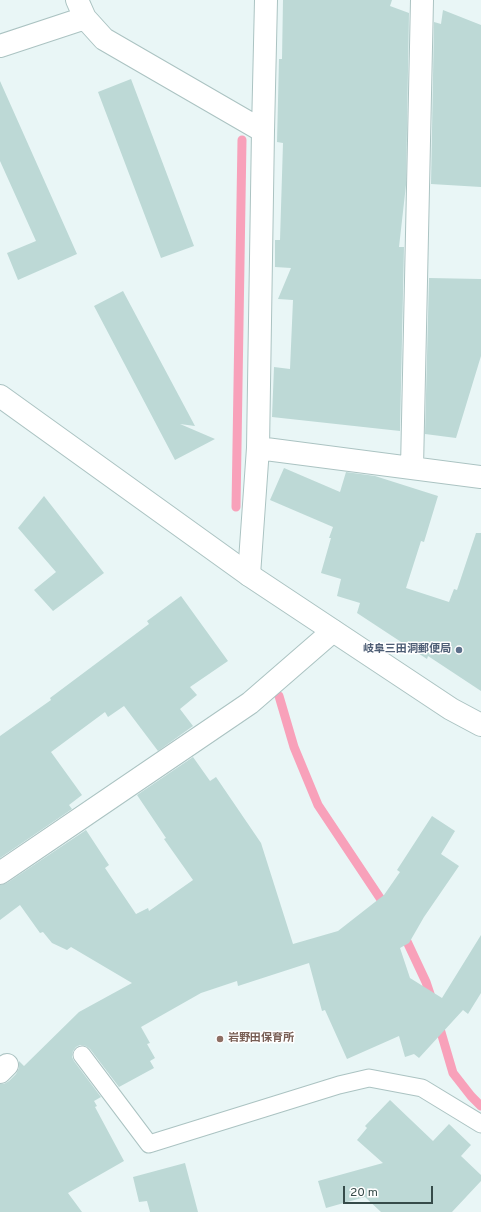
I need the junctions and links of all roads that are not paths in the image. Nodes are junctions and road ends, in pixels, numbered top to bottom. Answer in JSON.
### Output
{"nodes":[{"id":1,"x":266,"y":0,"type":"edge"},
{"id":2,"x":422,"y":0,"type":"edge"},
{"id":3,"x":81,"y":9,"type":"edge"},
{"id":4,"x":0,"y":46,"type":"edge"},
{"id":5,"x":263,"y":131,"type":"junction"},
{"id":6,"x":0,"y":396,"type":"edge"},
{"id":7,"x":258,"y":448,"type":"junction"},
{"id":8,"x":412,"y":468,"type":"junction"},
{"id":9,"x":481,"y":477,"type":"edge"},
{"id":10,"x":249,"y":575,"type":"junction"},
{"id":11,"x":333,"y":631,"type":"junction"},
{"id":12,"x":481,"y":725,"type":"edge"},
{"id":13,"x":0,"y":873,"type":"edge"},
{"id":14,"x":82,"y":1055,"type":"dead end"},
{"id":15,"x":481,"y":1124,"type":"edge"}],
"edges":[{"from":1,"to":5,"type":"street"},
{"from":2,"to":8,"type":"street"},
{"from":3,"to":4,"type":"street"},
{"from":3,"to":5,"type":"street"},
{"from":5,"to":7,"type":"street"},
{"from":6,"to":10,"type":"street"},
{"from":7,"to":8,"type":"street"},
{"from":7,"to":10,"type":"street"},
{"from":8,"to":9,"type":"street"},
{"from":10,"to":11,"type":"street"},
{"from":11,"to":12,"type":"street"},
{"from":11,"to":13,"type":"street"},
{"from":14,"to":15,"type":"lane"}]}
